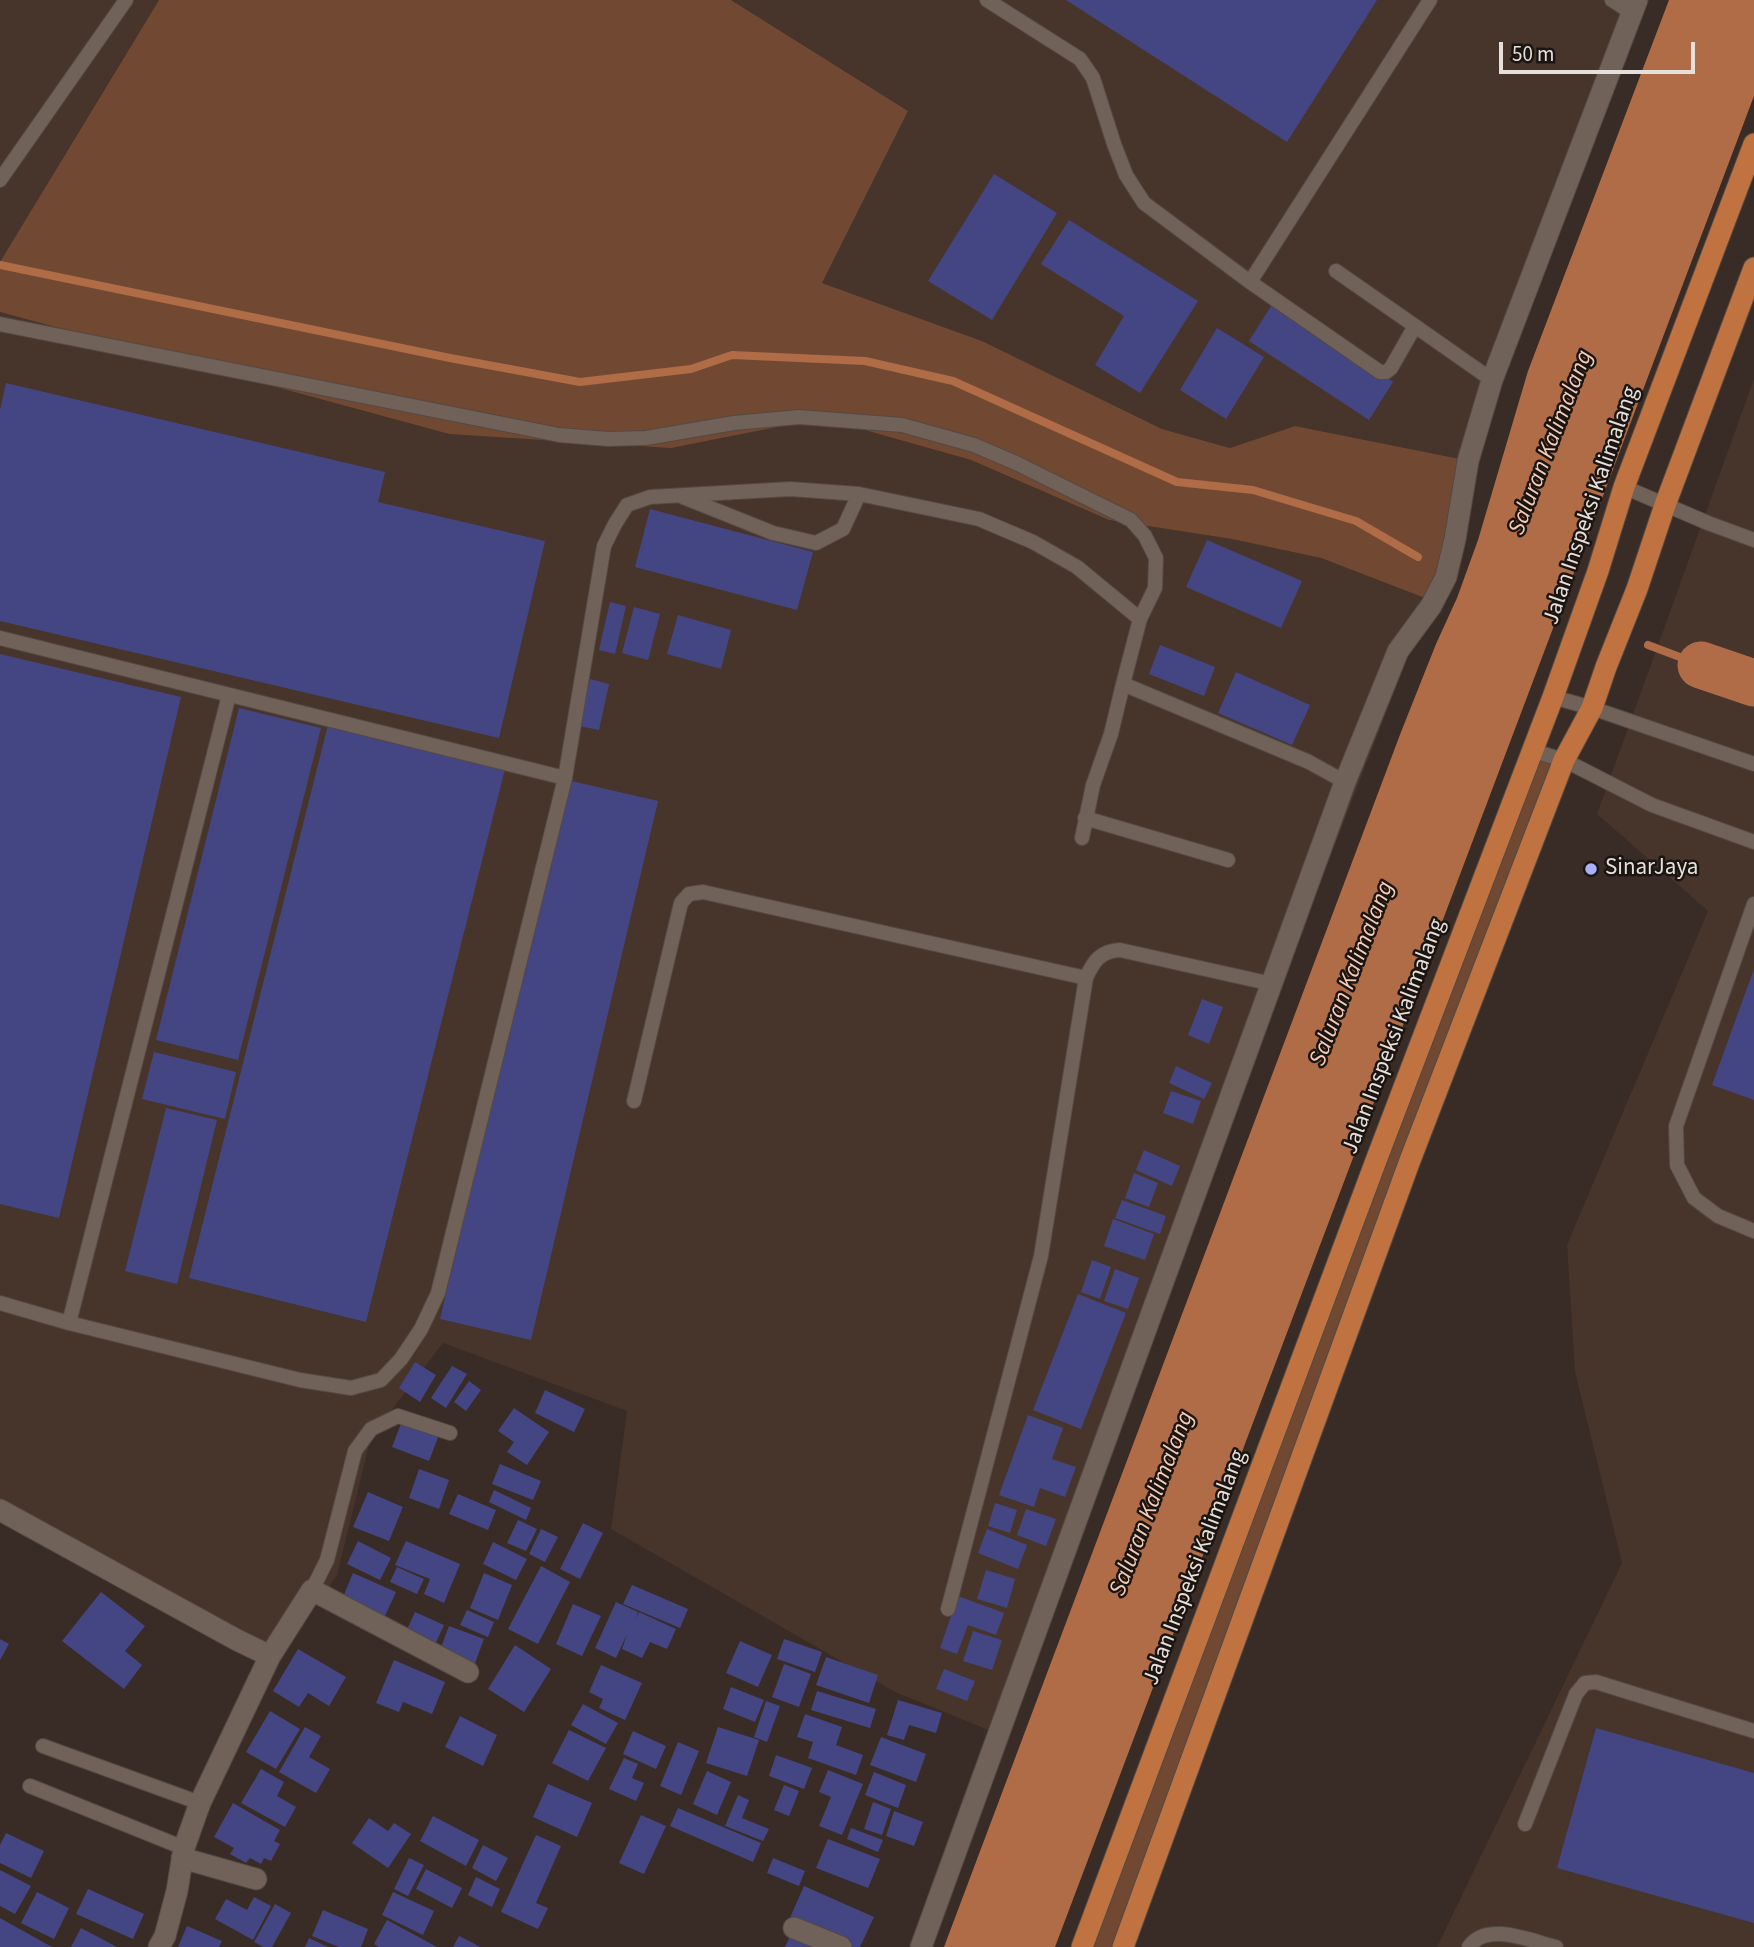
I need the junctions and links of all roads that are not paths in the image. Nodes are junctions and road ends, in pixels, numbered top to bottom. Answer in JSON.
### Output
{"nodes":[{"id":1,"x":126,"y":0,"type":"edge"},
{"id":2,"x":987,"y":0,"type":"edge"},
{"id":3,"x":1430,"y":0,"type":"edge"},
{"id":4,"x":1612,"y":0,"type":"edge"},
{"id":5,"x":1635,"y":7,"type":"edge"},
{"id":6,"x":1754,"y":144,"type":"edge"},
{"id":7,"x":0,"y":153,"type":"edge"},
{"id":8,"x":13,"y":161,"type":"junction"},
{"id":9,"x":0,"y":180,"type":"edge"},
{"id":10,"x":1754,"y":268,"type":"edge"},
{"id":11,"x":1336,"y":271,"type":"dead end"},
{"id":12,"x":1250,"y":282,"type":"junction"},
{"id":13,"x":0,"y":324,"type":"edge"},
{"id":14,"x":1415,"y":326,"type":"junction"},
{"id":15,"x":1492,"y":380,"type":"junction"},
{"id":16,"x":1624,"y":487,"type":"junction"},
{"id":17,"x":859,"y":494,"type":"junction"},
{"id":18,"x":679,"y":496,"type":"junction"},
{"id":19,"x":1665,"y":505,"type":"junction"},
{"id":20,"x":1754,"y":540,"type":"edge"},
{"id":21,"x":1140,"y":619,"type":"junction"},
{"id":22,"x":0,"y":638,"type":"edge"},
{"id":23,"x":1123,"y":684,"type":"junction"},
{"id":24,"x":229,"y":695,"type":"junction"},
{"id":25,"x":1553,"y":697,"type":"junction"},
{"id":26,"x":1592,"y":708,"type":"junction"},
{"id":27,"x":1532,"y":751,"type":"junction"},
{"id":28,"x":1564,"y":760,"type":"junction"},
{"id":29,"x":1754,"y":764,"type":"edge"},
{"id":30,"x":565,"y":778,"type":"junction"},
{"id":31,"x":1345,"y":782,"type":"junction"},
{"id":32,"x":1085,"y":818,"type":"junction"},
{"id":33,"x":1082,"y":838,"type":"dead end"},
{"id":34,"x":1754,"y":842,"type":"edge"},
{"id":35,"x":1228,"y":860,"type":"dead end"},
{"id":36,"x":1754,"y":904,"type":"edge"},
{"id":37,"x":1086,"y":978,"type":"junction"},
{"id":38,"x":1272,"y":984,"type":"junction"},
{"id":39,"x":634,"y":1101,"type":"dead end"},
{"id":40,"x":1377,"y":1158,"type":"junction"},
{"id":41,"x":1409,"y":1163,"type":"junction"},
{"id":42,"x":1754,"y":1231,"type":"edge"},
{"id":43,"x":0,"y":1303,"type":"edge"},
{"id":44,"x":69,"y":1323,"type":"junction"},
{"id":45,"x":450,"y":1433,"type":"dead end"},
{"id":46,"x":0,"y":1510,"type":"edge"},
{"id":47,"x":312,"y":1590,"type":"junction"},
{"id":48,"x":948,"y":1609,"type":"dead end"},
{"id":49,"x":270,"y":1656,"type":"junction"},
{"id":50,"x":468,"y":1672,"type":"dead end"},
{"id":51,"x":1754,"y":1731,"type":"edge"},
{"id":52,"x":43,"y":1746,"type":"dead end"},
{"id":53,"x":30,"y":1786,"type":"dead end"},
{"id":54,"x":200,"y":1803,"type":"junction"},
{"id":55,"x":1130,"y":1819,"type":"junction"},
{"id":56,"x":1525,"y":1824,"type":"dead end"},
{"id":57,"x":1164,"y":1837,"type":"junction"},
{"id":58,"x":183,"y":1853,"type":"junction"},
{"id":59,"x":256,"y":1879,"type":"dead end"},
{"id":60,"x":794,"y":1928,"type":"dead end"},
{"id":61,"x":159,"y":1947,"type":"edge"},
{"id":62,"x":841,"y":1947,"type":"edge"},
{"id":63,"x":921,"y":1947,"type":"edge"},
{"id":64,"x":1082,"y":1947,"type":"edge"},
{"id":65,"x":1123,"y":1947,"type":"edge"},
{"id":66,"x":1469,"y":1947,"type":"edge"},
{"id":67,"x":1556,"y":1947,"type":"edge"}],
"edges":[{"from":1,"to":8,"type":"lane"},
{"from":2,"to":12,"type":"lane"},
{"from":3,"to":12,"type":"lane"},
{"from":4,"to":5,"type":"lane"},
{"from":5,"to":15,"type":"street"},
{"from":6,"to":16,"type":"main road","name":"Jalan Inspeksi Kalimalang"},
{"from":7,"to":8,"type":"lane"},
{"from":8,"to":9,"type":"lane"},
{"from":10,"to":19,"type":"main road"},
{"from":11,"to":14,"type":"lane"},
{"from":12,"to":14,"type":"lane"},
{"from":13,"to":21,"type":"lane"},
{"from":14,"to":15,"type":"lane"},
{"from":15,"to":31,"type":"street"},
{"from":16,"to":19,"type":"lane"},
{"from":16,"to":25,"type":"main road","name":"Jalan Inspeksi Kalimalang"},
{"from":17,"to":18,"type":"lane"},
{"from":17,"to":18,"type":"lane"},
{"from":17,"to":21,"type":"lane"},
{"from":18,"to":30,"type":"lane"},
{"from":19,"to":20,"type":"lane"},
{"from":19,"to":26,"type":"main road"},
{"from":21,"to":23,"type":"lane"},
{"from":22,"to":24,"type":"lane"},
{"from":23,"to":31,"type":"lane"},
{"from":23,"to":32,"type":"lane"},
{"from":24,"to":30,"type":"lane"},
{"from":24,"to":44,"type":"lane"},
{"from":25,"to":26,"type":"lane"},
{"from":25,"to":27,"type":"main road","name":"Jalan Inspeksi Kalimalang"},
{"from":26,"to":28,"type":"main road"},
{"from":26,"to":29,"type":"lane"},
{"from":27,"to":28,"type":"lane"},
{"from":27,"to":40,"type":"main road","name":"Jalan Inspeksi Kalimalang"},
{"from":28,"to":34,"type":"lane"},
{"from":28,"to":41,"type":"main road"},
{"from":30,"to":44,"type":"lane"},
{"from":31,"to":38,"type":"street"},
{"from":32,"to":33,"type":"lane"},
{"from":32,"to":35,"type":"lane"},
{"from":36,"to":42,"type":"lane"},
{"from":37,"to":38,"type":"lane"},
{"from":37,"to":39,"type":"lane"},
{"from":37,"to":48,"type":"lane"},
{"from":38,"to":63,"type":"street"},
{"from":40,"to":41,"type":"main road"},
{"from":40,"to":55,"type":"main road","name":"Jalan Inspeksi Kalimalang"},
{"from":41,"to":57,"type":"main road"},
{"from":43,"to":44,"type":"lane"},
{"from":45,"to":47,"type":"lane"},
{"from":46,"to":49,"type":"street"},
{"from":47,"to":49,"type":"street"},
{"from":47,"to":50,"type":"street"},
{"from":49,"to":54,"type":"street"},
{"from":51,"to":56,"type":"lane"},
{"from":52,"to":54,"type":"lane"},
{"from":53,"to":58,"type":"lane"},
{"from":54,"to":58,"type":"street"},
{"from":55,"to":57,"type":"main road"},
{"from":55,"to":64,"type":"main road","name":"Jalan Inspeksi Kalimalang"},
{"from":57,"to":65,"type":"main road"},
{"from":58,"to":59,"type":"street"},
{"from":58,"to":61,"type":"street"},
{"from":60,"to":62,"type":"street"},
{"from":66,"to":67,"type":"lane"}]}
